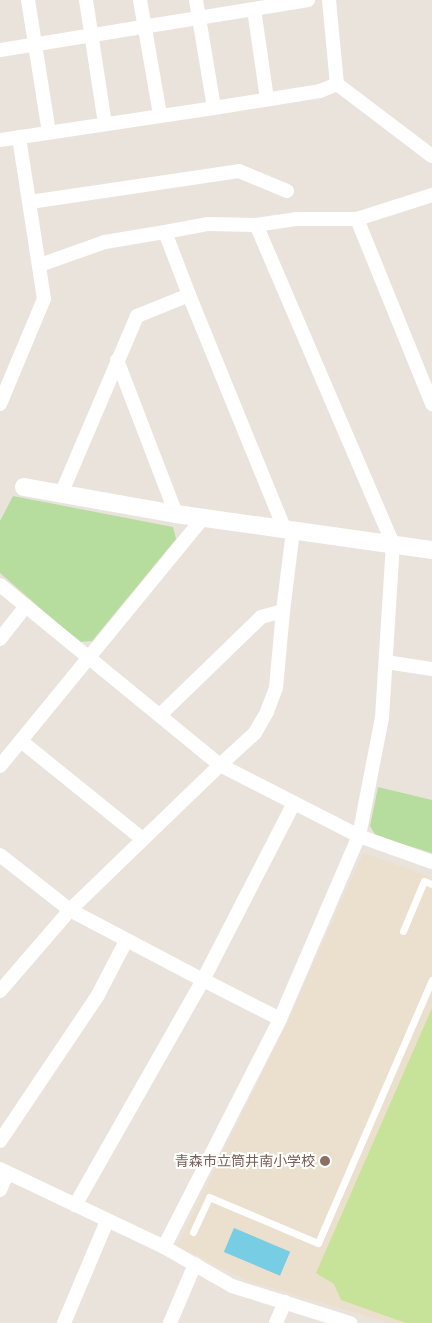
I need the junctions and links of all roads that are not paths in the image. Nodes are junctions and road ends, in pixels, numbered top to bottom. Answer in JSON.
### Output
{"nodes":[{"id":1,"x":28,"y":0,"type":"edge"},
{"id":2,"x":86,"y":0,"type":"edge"},
{"id":3,"x":140,"y":0,"type":"edge"},
{"id":4,"x":196,"y":0,"type":"edge"},
{"id":5,"x":308,"y":0,"type":"edge"},
{"id":6,"x":329,"y":0,"type":"edge"},
{"id":7,"x":254,"y":9,"type":"junction"},
{"id":8,"x":198,"y":17,"type":"junction"},
{"id":9,"x":144,"y":25,"type":"junction"},
{"id":10,"x":91,"y":34,"type":"junction"},
{"id":11,"x":34,"y":44,"type":"junction"},
{"id":12,"x":0,"y":50,"type":"edge"},
{"id":13,"x":337,"y":84,"type":"junction"},
{"id":14,"x":267,"y":99,"type":"junction"},
{"id":15,"x":214,"y":108,"type":"junction"},
{"id":16,"x":160,"y":115,"type":"junction"},
{"id":17,"x":105,"y":124,"type":"junction"},
{"id":18,"x":49,"y":132,"type":"junction"},
{"id":19,"x":19,"y":137,"type":"junction"},
{"id":20,"x":0,"y":140,"type":"edge"},
{"id":21,"x":432,"y":156,"type":"edge"},
{"id":22,"x":287,"y":191,"type":"dead end"},
{"id":23,"x":432,"y":195,"type":"edge"},
{"id":24,"x":30,"y":202,"type":"junction"},
{"id":25,"x":357,"y":219,"type":"junction"},
{"id":26,"x":256,"y":225,"type":"junction"},
{"id":27,"x":165,"y":232,"type":"junction"},
{"id":28,"x":40,"y":265,"type":"junction"},
{"id":29,"x":189,"y":295,"type":"junction"},
{"id":30,"x":117,"y":360,"type":"junction"},
{"id":31,"x":0,"y":404,"type":"edge"},
{"id":32,"x":432,"y":404,"type":"edge"},
{"id":33,"x":24,"y":487,"type":"dead end"},
{"id":34,"x":61,"y":494,"type":"junction"},
{"id":35,"x":176,"y":514,"type":"junction"},
{"id":36,"x":204,"y":517,"type":"junction"},
{"id":37,"x":289,"y":530,"type":"junction"},
{"id":38,"x":393,"y":544,"type":"junction"},
{"id":39,"x":432,"y":550,"type":"edge"},
{"id":40,"x":0,"y":585,"type":"edge"},
{"id":41,"x":26,"y":606,"type":"junction"},
{"id":42,"x":283,"y":611,"type":"junction"},
{"id":43,"x":0,"y":639,"type":"edge"},
{"id":44,"x":89,"y":657,"type":"junction"},
{"id":45,"x":386,"y":662,"type":"junction"},
{"id":46,"x":432,"y":669,"type":"edge"},
{"id":47,"x":160,"y":715,"type":"junction"},
{"id":48,"x":21,"y":741,"type":"junction"},
{"id":49,"x":220,"y":764,"type":"junction"},
{"id":50,"x":0,"y":766,"type":"edge"},
{"id":51,"x":293,"y":804,"type":"junction"},
{"id":52,"x":359,"y":836,"type":"junction"},
{"id":53,"x":141,"y":838,"type":"junction"},
{"id":54,"x":0,"y":855,"type":"edge"},
{"id":55,"x":432,"y":862,"type":"edge"},
{"id":56,"x":432,"y":884,"type":"edge"},
{"id":57,"x":70,"y":910,"type":"junction"},
{"id":58,"x":403,"y":931,"type":"dead end"},
{"id":59,"x":126,"y":941,"type":"junction"},
{"id":60,"x":203,"y":980,"type":"junction"},
{"id":61,"x":432,"y":980,"type":"edge"},
{"id":62,"x":1,"y":987,"type":"edge"},
{"id":63,"x":280,"y":1019,"type":"junction"},
{"id":64,"x":0,"y":1141,"type":"edge"},
{"id":65,"x":4,"y":1171,"type":"edge"},
{"id":66,"x":0,"y":1190,"type":"edge"},
{"id":67,"x":75,"y":1205,"type":"junction"},
{"id":68,"x":107,"y":1221,"type":"junction"},
{"id":69,"x":193,"y":1232,"type":"dead end"},
{"id":70,"x":164,"y":1248,"type":"junction"},
{"id":71,"x":195,"y":1264,"type":"junction"},
{"id":72,"x":284,"y":1302,"type":"junction"},
{"id":73,"x":64,"y":1323,"type":"edge"},
{"id":74,"x":170,"y":1323,"type":"edge"},
{"id":75,"x":276,"y":1323,"type":"edge"},
{"id":76,"x":350,"y":1323,"type":"edge"}],
"edges":[{"from":1,"to":11,"type":"street"},
{"from":2,"to":10,"type":"street"},
{"from":3,"to":9,"type":"street"},
{"from":4,"to":8,"type":"street"},
{"from":5,"to":7,"type":"street"},
{"from":6,"to":13,"type":"street"},
{"from":7,"to":8,"type":"street"},
{"from":7,"to":14,"type":"street"},
{"from":8,"to":9,"type":"street"},
{"from":8,"to":15,"type":"street"},
{"from":9,"to":10,"type":"street"},
{"from":9,"to":16,"type":"street"},
{"from":10,"to":11,"type":"street"},
{"from":10,"to":17,"type":"street"},
{"from":11,"to":12,"type":"street"},
{"from":11,"to":18,"type":"street"},
{"from":13,"to":14,"type":"street"},
{"from":13,"to":21,"type":"street"},
{"from":14,"to":15,"type":"street"},
{"from":15,"to":16,"type":"street"},
{"from":16,"to":17,"type":"street"},
{"from":17,"to":18,"type":"street"},
{"from":18,"to":19,"type":"street"},
{"from":19,"to":20,"type":"street"},
{"from":19,"to":24,"type":"street"},
{"from":22,"to":24,"type":"street"},
{"from":23,"to":25,"type":"street"},
{"from":24,"to":28,"type":"street"},
{"from":25,"to":26,"type":"street"},
{"from":25,"to":32,"type":"street"},
{"from":26,"to":27,"type":"street"},
{"from":26,"to":38,"type":"street"},
{"from":27,"to":28,"type":"street"},
{"from":27,"to":29,"type":"street"},
{"from":28,"to":31,"type":"street"},
{"from":29,"to":30,"type":"street"},
{"from":29,"to":37,"type":"street"},
{"from":30,"to":34,"type":"street"},
{"from":30,"to":35,"type":"street"},
{"from":33,"to":34,"type":"street"},
{"from":34,"to":35,"type":"street"},
{"from":35,"to":36,"type":"street"},
{"from":36,"to":37,"type":"street"},
{"from":36,"to":44,"type":"street"},
{"from":37,"to":38,"type":"street"},
{"from":37,"to":42,"type":"street"},
{"from":38,"to":39,"type":"street"},
{"from":38,"to":45,"type":"street"},
{"from":40,"to":41,"type":"street"},
{"from":41,"to":43,"type":"street"},
{"from":41,"to":44,"type":"street"},
{"from":42,"to":47,"type":"street"},
{"from":42,"to":49,"type":"street"},
{"from":44,"to":47,"type":"street"},
{"from":44,"to":48,"type":"street"},
{"from":45,"to":46,"type":"street"},
{"from":45,"to":52,"type":"street"},
{"from":47,"to":49,"type":"street"},
{"from":48,"to":50,"type":"street"},
{"from":48,"to":53,"type":"street"},
{"from":49,"to":51,"type":"street"},
{"from":49,"to":53,"type":"street"},
{"from":51,"to":52,"type":"street"},
{"from":51,"to":60,"type":"street"},
{"from":52,"to":55,"type":"street"},
{"from":52,"to":63,"type":"street"},
{"from":53,"to":57,"type":"street"},
{"from":54,"to":57,"type":"street"},
{"from":56,"to":58,"type":"lane"},
{"from":57,"to":59,"type":"street"},
{"from":57,"to":62,"type":"street"},
{"from":59,"to":60,"type":"street"},
{"from":59,"to":64,"type":"street"},
{"from":60,"to":63,"type":"street"},
{"from":60,"to":67,"type":"street"},
{"from":61,"to":69,"type":"lane"},
{"from":63,"to":70,"type":"street"},
{"from":65,"to":66,"type":"street"},
{"from":65,"to":67,"type":"street"},
{"from":67,"to":68,"type":"street"},
{"from":68,"to":70,"type":"street"},
{"from":68,"to":73,"type":"street"},
{"from":70,"to":71,"type":"street"},
{"from":71,"to":72,"type":"street"},
{"from":71,"to":74,"type":"street"},
{"from":72,"to":75,"type":"street"},
{"from":72,"to":76,"type":"street"}]}
